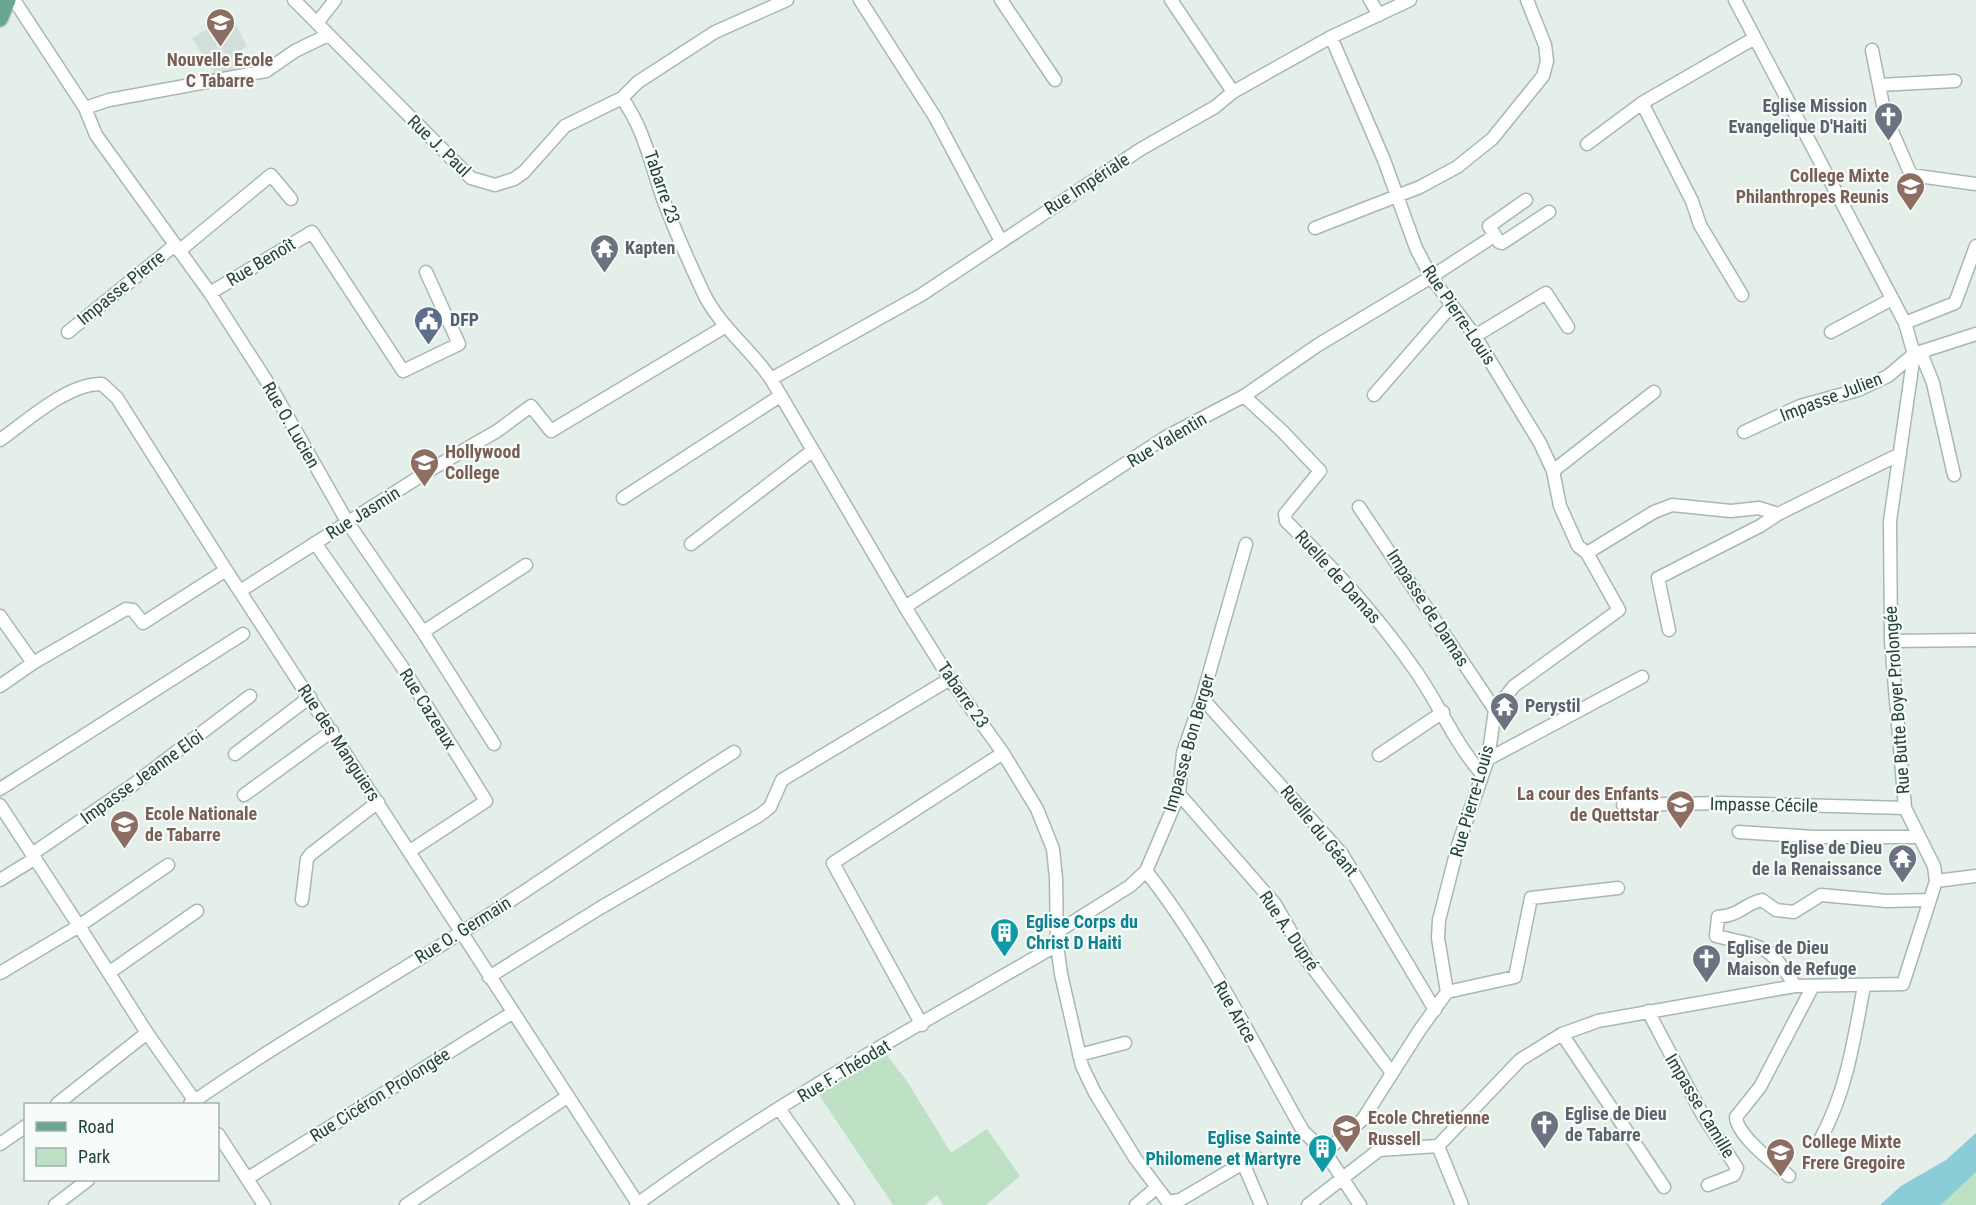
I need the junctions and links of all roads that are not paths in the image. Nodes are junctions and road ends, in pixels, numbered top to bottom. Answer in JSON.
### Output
{"nodes":[{"id":1,"x":8,"y":0,"type":"edge"},
{"id":2,"x":14,"y":0,"type":"edge"},
{"id":3,"x":294,"y":0,"type":"edge"},
{"id":4,"x":334,"y":0,"type":"edge"},
{"id":5,"x":787,"y":0,"type":"edge"},
{"id":6,"x":860,"y":0,"type":"edge"},
{"id":7,"x":1001,"y":0,"type":"edge"},
{"id":8,"x":1171,"y":0,"type":"edge"},
{"id":9,"x":1370,"y":0,"type":"edge"},
{"id":10,"x":1410,"y":0,"type":"edge"},
{"id":11,"x":1527,"y":0,"type":"edge"},
{"id":12,"x":1735,"y":0,"type":"edge"},
{"id":13,"x":1379,"y":15,"type":"junction"},
{"id":14,"x":0,"y":19,"type":"edge"},
{"id":15,"x":317,"y":23,"type":"junction"},
{"id":16,"x":328,"y":35,"type":"junction"},
{"id":17,"x":1331,"y":37,"type":"junction"},
{"id":18,"x":1753,"y":39,"type":"junction"},
{"id":19,"x":1872,"y":50,"type":"dead end"},
{"id":20,"x":1055,"y":80,"type":"dead end"},
{"id":21,"x":1955,"y":81,"type":"dead end"},
{"id":22,"x":1879,"y":85,"type":"junction"},
{"id":23,"x":1233,"y":92,"type":"junction"},
{"id":24,"x":622,"y":98,"type":"junction"},
{"id":25,"x":1642,"y":103,"type":"junction"},
{"id":26,"x":85,"y":108,"type":"junction"},
{"id":27,"x":1587,"y":144,"type":"dead end"},
{"id":28,"x":1976,"y":184,"type":"edge"},
{"id":29,"x":1398,"y":197,"type":"junction"},
{"id":30,"x":291,"y":199,"type":"dead end"},
{"id":31,"x":1526,"y":200,"type":"dead end"},
{"id":32,"x":1549,"y":212,"type":"dead end"},
{"id":33,"x":1315,"y":228,"type":"dead end"},
{"id":34,"x":1494,"y":236,"type":"junction"},
{"id":35,"x":1001,"y":241,"type":"junction"},
{"id":36,"x":1976,"y":246,"type":"edge"},
{"id":37,"x":177,"y":248,"type":"junction"},
{"id":38,"x":426,"y":272,"type":"dead end"},
{"id":39,"x":1431,"y":277,"type":"junction"},
{"id":40,"x":210,"y":293,"type":"junction"},
{"id":41,"x":1742,"y":295,"type":"dead end"},
{"id":42,"x":1892,"y":299,"type":"junction"},
{"id":43,"x":1452,"y":305,"type":"junction"},
{"id":44,"x":1905,"y":323,"type":"junction"},
{"id":45,"x":726,"y":326,"type":"junction"},
{"id":46,"x":1568,"y":327,"type":"dead end"},
{"id":47,"x":68,"y":332,"type":"dead end"},
{"id":48,"x":1831,"y":332,"type":"dead end"},
{"id":49,"x":1976,"y":334,"type":"edge"},
{"id":50,"x":1475,"y":336,"type":"junction"},
{"id":51,"x":1917,"y":353,"type":"junction"},
{"id":52,"x":771,"y":379,"type":"junction"},
{"id":53,"x":1654,"y":392,"type":"dead end"},
{"id":54,"x":1374,"y":394,"type":"dead end"},
{"id":55,"x":780,"y":396,"type":"junction"},
{"id":56,"x":1244,"y":396,"type":"junction"},
{"id":57,"x":1744,"y":432,"type":"dead end"},
{"id":58,"x":0,"y":440,"type":"edge"},
{"id":59,"x":812,"y":451,"type":"junction"},
{"id":60,"x":1899,"y":454,"type":"junction"},
{"id":61,"x":1553,"y":471,"type":"junction"},
{"id":62,"x":1954,"y":476,"type":"dead end"},
{"id":63,"x":623,"y":498,"type":"dead end"},
{"id":64,"x":1359,"y":507,"type":"dead end"},
{"id":65,"x":1778,"y":513,"type":"junction"},
{"id":66,"x":348,"y":523,"type":"junction"},
{"id":67,"x":315,"y":543,"type":"junction"},
{"id":68,"x":691,"y":544,"type":"dead end"},
{"id":69,"x":1246,"y":544,"type":"dead end"},
{"id":70,"x":1587,"y":553,"type":"junction"},
{"id":71,"x":526,"y":565,"type":"dead end"},
{"id":72,"x":226,"y":570,"type":"junction"},
{"id":73,"x":240,"y":591,"type":"junction"},
{"id":74,"x":905,"y":607,"type":"junction"},
{"id":75,"x":0,"y":616,"type":"edge"},
{"id":76,"x":1669,"y":630,"type":"dead end"},
{"id":77,"x":423,"y":632,"type":"junction"},
{"id":78,"x":243,"y":634,"type":"dead end"},
{"id":79,"x":1976,"y":640,"type":"edge"},
{"id":80,"x":1891,"y":641,"type":"junction"},
{"id":81,"x":33,"y":663,"type":"junction"},
{"id":82,"x":1642,"y":677,"type":"dead end"},
{"id":83,"x":950,"y":679,"type":"junction"},
{"id":84,"x":0,"y":686,"type":"edge"},
{"id":85,"x":250,"y":696,"type":"dead end"},
{"id":86,"x":310,"y":697,"type":"junction"},
{"id":87,"x":1202,"y":698,"type":"junction"},
{"id":88,"x":1495,"y":710,"type":"junction"},
{"id":89,"x":1443,"y":712,"type":"junction"},
{"id":90,"x":332,"y":731,"type":"junction"},
{"id":91,"x":494,"y":744,"type":"dead end"},
{"id":92,"x":734,"y":752,"type":"dead end"},
{"id":93,"x":1003,"y":753,"type":"junction"},
{"id":94,"x":235,"y":754,"type":"dead end"},
{"id":95,"x":1379,"y":754,"type":"dead end"},
{"id":96,"x":1488,"y":759,"type":"junction"},
{"id":97,"x":1482,"y":774,"type":"junction"},
{"id":98,"x":0,"y":789,"type":"edge"},
{"id":99,"x":1179,"y":794,"type":"junction"},
{"id":100,"x":244,"y":795,"type":"dead end"},
{"id":101,"x":378,"y":802,"type":"junction"},
{"id":102,"x":0,"y":805,"type":"edge"},
{"id":103,"x":1623,"y":806,"type":"dead end"},
{"id":104,"x":1905,"y":808,"type":"junction"},
{"id":105,"x":1739,"y":832,"type":"dead end"},
{"id":106,"x":1917,"y":837,"type":"junction"},
{"id":107,"x":410,"y":851,"type":"junction"},
{"id":108,"x":33,"y":856,"type":"junction"},
{"id":109,"x":168,"y":865,"type":"dead end"},
{"id":110,"x":1146,"y":871,"type":"junction"},
{"id":111,"x":1976,"y":876,"type":"edge"},
{"id":112,"x":0,"y":880,"type":"edge"},
{"id":113,"x":1936,"y":881,"type":"junction"},
{"id":114,"x":1618,"y":888,"type":"dead end"},
{"id":115,"x":302,"y":900,"type":"dead end"},
{"id":116,"x":1929,"y":900,"type":"junction"},
{"id":117,"x":197,"y":911,"type":"dead end"},
{"id":118,"x":79,"y":926,"type":"junction"},
{"id":119,"x":1057,"y":932,"type":"junction"},
{"id":120,"x":461,"y":933,"type":"junction"},
{"id":121,"x":1057,"y":945,"type":"junction"},
{"id":122,"x":110,"y":972,"type":"junction"},
{"id":123,"x":0,"y":973,"type":"edge"},
{"id":124,"x":489,"y":977,"type":"junction"},
{"id":125,"x":1795,"y":986,"type":"junction"},
{"id":126,"x":1813,"y":986,"type":"junction"},
{"id":127,"x":1864,"y":986,"type":"junction"},
{"id":128,"x":1447,"y":992,"type":"junction"},
{"id":129,"x":1435,"y":1010,"type":"junction"},
{"id":130,"x":1648,"y":1011,"type":"junction"},
{"id":131,"x":512,"y":1013,"type":"junction"},
{"id":132,"x":922,"y":1025,"type":"junction"},
{"id":133,"x":147,"y":1033,"type":"junction"},
{"id":134,"x":1562,"y":1034,"type":"junction"},
{"id":135,"x":1125,"y":1043,"type":"dead end"},
{"id":136,"x":1079,"y":1055,"type":"junction"},
{"id":137,"x":1392,"y":1073,"type":"junction"},
{"id":138,"x":567,"y":1097,"type":"junction"},
{"id":139,"x":58,"y":1103,"type":"edge"},
{"id":140,"x":194,"y":1103,"type":"edge"},
{"id":141,"x":780,"y":1110,"type":"junction"},
{"id":142,"x":24,"y":1127,"type":"edge"},
{"id":143,"x":219,"y":1135,"type":"edge"},
{"id":144,"x":1821,"y":1138,"type":"dead end"},
{"id":145,"x":0,"y":1144,"type":"edge"},
{"id":146,"x":1438,"y":1146,"type":"junction"},
{"id":147,"x":1325,"y":1152,"type":"junction"},
{"id":148,"x":1257,"y":1158,"type":"dead end"},
{"id":149,"x":1243,"y":1163,"type":"junction"},
{"id":150,"x":1789,"y":1176,"type":"dead end"},
{"id":151,"x":248,"y":1178,"type":"junction"},
{"id":152,"x":1345,"y":1178,"type":"junction"},
{"id":153,"x":85,"y":1181,"type":"edge"},
{"id":154,"x":1708,"y":1185,"type":"dead end"},
{"id":155,"x":1664,"y":1186,"type":"dead end"},
{"id":156,"x":1156,"y":1188,"type":"junction"},
{"id":157,"x":643,"y":1203,"type":"edge"},
{"id":158,"x":55,"y":1205,"type":"edge"},
{"id":159,"x":264,"y":1205,"type":"edge"},
{"id":160,"x":406,"y":1205,"type":"edge"},
{"id":161,"x":848,"y":1205,"type":"edge"},
{"id":162,"x":1136,"y":1205,"type":"edge"},
{"id":163,"x":1261,"y":1205,"type":"edge"},
{"id":164,"x":1308,"y":1205,"type":"edge"},
{"id":165,"x":1360,"y":1205,"type":"edge"},
{"id":166,"x":1462,"y":1205,"type":"edge"}],
"edges":[{"from":1,"to":14,"type":"main road"},
{"from":2,"to":26,"type":"street","name":"Rue O. Lucien"},
{"from":3,"to":15,"type":"street","name":"Rue J. Paul"},
{"from":4,"to":15,"type":"street"},
{"from":5,"to":24,"type":"street","name":"Rue J. Paul"},
{"from":6,"to":35,"type":"street"},
{"from":7,"to":20,"type":"street"},
{"from":8,"to":23,"type":"street"},
{"from":9,"to":13,"type":"street"},
{"from":10,"to":13,"type":"street","name":"Rue Impériale"},
{"from":11,"to":29,"type":"street"},
{"from":12,"to":18,"type":"street","name":"Rue Butte Boyer Prolongée"},
{"from":13,"to":17,"type":"street","name":"Rue Impériale"},
{"from":15,"to":16,"type":"street","name":"Rue J. Paul"},
{"from":16,"to":24,"type":"street","name":"Rue J. Paul"},
{"from":16,"to":26,"type":"street"},
{"from":17,"to":23,"type":"street","name":"Rue Impériale"},
{"from":17,"to":29,"type":"street","name":"Rue Pierre-Louis"},
{"from":18,"to":25,"type":"street"},
{"from":18,"to":42,"type":"street","name":"Rue Butte Boyer Prolongée"},
{"from":19,"to":22,"type":"street"},
{"from":21,"to":22,"type":"street"},
{"from":22,"to":28,"type":"street"},
{"from":23,"to":35,"type":"street","name":"Rue Impériale"},
{"from":24,"to":45,"type":"street","name":"Tabarre 23"},
{"from":25,"to":27,"type":"street"},
{"from":25,"to":41,"type":"street"},
{"from":26,"to":37,"type":"street","name":"Rue O. Lucien"},
{"from":29,"to":33,"type":"street"},
{"from":29,"to":39,"type":"street","name":"Rue Pierre-Louis"},
{"from":30,"to":37,"type":"street","name":"Impasse Pierre"},
{"from":31,"to":34,"type":"street"},
{"from":32,"to":34,"type":"street"},
{"from":34,"to":39,"type":"street","name":"Rue Valentin"},
{"from":35,"to":52,"type":"street","name":"Rue Impériale"},
{"from":36,"to":44,"type":"street"},
{"from":37,"to":40,"type":"street","name":"Rue O. Lucien"},
{"from":37,"to":47,"type":"street","name":"Impasse Pierre"},
{"from":38,"to":40,"type":"street","name":"Rue Benoît"},
{"from":39,"to":43,"type":"street","name":"Rue Pierre-Louis"},
{"from":39,"to":56,"type":"street","name":"Rue Valentin"},
{"from":40,"to":66,"type":"street","name":"Rue O. Lucien"},
{"from":42,"to":44,"type":"street","name":"Rue Butte Boyer Prolongée"},
{"from":42,"to":48,"type":"street"},
{"from":43,"to":50,"type":"street","name":"Rue Pierre-Louis"},
{"from":43,"to":54,"type":"street"},
{"from":44,"to":51,"type":"street","name":"Rue Butte Boyer Prolongée"},
{"from":45,"to":52,"type":"street","name":"Tabarre 23"},
{"from":45,"to":66,"type":"street","name":"Rue Jasmin"},
{"from":46,"to":50,"type":"street"},
{"from":49,"to":51,"type":"street"},
{"from":50,"to":61,"type":"street","name":"Rue Pierre-Louis"},
{"from":51,"to":57,"type":"street","name":"Impasse Julien"},
{"from":51,"to":60,"type":"street","name":"Rue Butte Boyer Prolongée"},
{"from":51,"to":62,"type":"street"},
{"from":52,"to":55,"type":"street","name":"Tabarre 23"},
{"from":53,"to":61,"type":"street"},
{"from":55,"to":59,"type":"street","name":"Tabarre 23"},
{"from":55,"to":63,"type":"street"},
{"from":56,"to":74,"type":"street","name":"Rue Valentin"},
{"from":56,"to":89,"type":"street","name":"Ruelle de Damas"},
{"from":58,"to":72,"type":"street","name":"Rue des Manguiers"},
{"from":59,"to":68,"type":"street"},
{"from":59,"to":74,"type":"street","name":"Tabarre 23"},
{"from":60,"to":65,"type":"street"},
{"from":60,"to":80,"type":"street","name":"Rue Butte Boyer Prolongée"},
{"from":61,"to":70,"type":"street","name":"Rue Pierre-Louis"},
{"from":64,"to":88,"type":"street","name":"Impasse de Damas"},
{"from":65,"to":70,"type":"street"},
{"from":65,"to":76,"type":"street"},
{"from":66,"to":67,"type":"street","name":"Rue Jasmin"},
{"from":66,"to":77,"type":"street","name":"Rue O. Lucien"},
{"from":67,"to":73,"type":"street","name":"Rue Jasmin"},
{"from":67,"to":107,"type":"street","name":"Rue Cazeaux"},
{"from":69,"to":87,"type":"street","name":"Impasse Bon Berger"},
{"from":70,"to":88,"type":"street","name":"Rue Pierre-Louis"},
{"from":71,"to":77,"type":"street"},
{"from":72,"to":73,"type":"street","name":"Rue des Manguiers"},
{"from":72,"to":81,"type":"street"},
{"from":73,"to":86,"type":"street","name":"Rue des Manguiers"},
{"from":74,"to":83,"type":"street","name":"Tabarre 23"},
{"from":75,"to":81,"type":"street"},
{"from":77,"to":91,"type":"street","name":"Rue O. Lucien"},
{"from":78,"to":98,"type":"street"},
{"from":79,"to":80,"type":"street"},
{"from":80,"to":104,"type":"street","name":"Rue Butte Boyer Prolongée"},
{"from":81,"to":84,"type":"street"},
{"from":82,"to":96,"type":"street"},
{"from":83,"to":93,"type":"street","name":"Tabarre 23"},
{"from":83,"to":124,"type":"street"},
{"from":85,"to":108,"type":"street","name":"Impasse Jeanne Eloi"},
{"from":86,"to":90,"type":"street","name":"Rue des Manguiers"},
{"from":86,"to":94,"type":"street"},
{"from":87,"to":99,"type":"street","name":"Impasse Bon Berger"},
{"from":87,"to":129,"type":"street","name":"Ruelle du Géant"},
{"from":88,"to":96,"type":"street","name":"Rue Pierre-Louis"},
{"from":89,"to":95,"type":"street"},
{"from":89,"to":97,"type":"street","name":"Ruelle de Damas"},
{"from":90,"to":100,"type":"street"},
{"from":90,"to":101,"type":"street","name":"Rue des Manguiers"},
{"from":92,"to":120,"type":"street","name":"Rue O. Germain"},
{"from":93,"to":119,"type":"street","name":"Tabarre 23"},
{"from":93,"to":132,"type":"street"},
{"from":96,"to":97,"type":"street","name":"Rue Pierre-Louis"},
{"from":97,"to":128,"type":"street","name":"Rue Pierre-Louis"},
{"from":99,"to":110,"type":"street","name":"Impasse Bon Berger"},
{"from":99,"to":137,"type":"street","name":"Rue A. Dupré"},
{"from":101,"to":107,"type":"street","name":"Rue des Manguiers"},
{"from":101,"to":115,"type":"street"},
{"from":102,"to":108,"type":"street"},
{"from":103,"to":104,"type":"street","name":"Impasse Cécile"},
{"from":104,"to":106,"type":"street","name":"Rue Butte Boyer Prolongée"},
{"from":105,"to":106,"type":"street"},
{"from":106,"to":113,"type":"street","name":"Rue Butte Boyer Prolongée"},
{"from":107,"to":120,"type":"street","name":"Rue des Manguiers"},
{"from":108,"to":112,"type":"street","name":"Impasse Jeanne Eloi"},
{"from":108,"to":118,"type":"street"},
{"from":109,"to":118,"type":"street"},
{"from":110,"to":119,"type":"street","name":"Impasse Bon Berger"},
{"from":110,"to":147,"type":"street","name":"Rue Arice"},
{"from":111,"to":113,"type":"street"},
{"from":113,"to":116,"type":"street"},
{"from":114,"to":128,"type":"street"},
{"from":116,"to":125,"type":"street"},
{"from":116,"to":127,"type":"street"},
{"from":117,"to":122,"type":"street"},
{"from":118,"to":122,"type":"street"},
{"from":118,"to":123,"type":"street"},
{"from":119,"to":121,"type":"street","name":"Tabarre 23"},
{"from":120,"to":124,"type":"street","name":"Rue des Manguiers"},
{"from":120,"to":140,"type":"street","name":"Rue O. Germain"},
{"from":121,"to":132,"type":"street","name":"Rue F. Théodat"},
{"from":121,"to":136,"type":"street","name":"Tabarre 23"},
{"from":122,"to":133,"type":"street"},
{"from":124,"to":131,"type":"street","name":"Rue des Manguiers"},
{"from":125,"to":126,"type":"street"},
{"from":125,"to":130,"type":"street"},
{"from":126,"to":127,"type":"street"},
{"from":126,"to":150,"type":"street"},
{"from":127,"to":144,"type":"street"},
{"from":128,"to":129,"type":"street"},
{"from":129,"to":137,"type":"street"},
{"from":130,"to":134,"type":"street"},
{"from":130,"to":154,"type":"street","name":"Impasse Camille"},
{"from":131,"to":138,"type":"street","name":"Rue des Manguiers"},
{"from":131,"to":151,"type":"street","name":"Rue Cicéron Prolongée"},
{"from":132,"to":141,"type":"street","name":"Rue F. Théodat"},
{"from":133,"to":139,"type":"street"},
{"from":133,"to":140,"type":"street"},
{"from":134,"to":146,"type":"street"},
{"from":134,"to":155,"type":"street"},
{"from":135,"to":136,"type":"street"},
{"from":136,"to":156,"type":"street","name":"Tabarre 23"},
{"from":137,"to":147,"type":"street"},
{"from":138,"to":157,"type":"street","name":"Rue des Manguiers"},
{"from":138,"to":160,"type":"street"},
{"from":141,"to":157,"type":"street","name":"Rue F. Théodat"},
{"from":141,"to":161,"type":"street"},
{"from":142,"to":145,"type":"street"},
{"from":143,"to":151,"type":"street"},
{"from":146,"to":152,"type":"street"},
{"from":146,"to":166,"type":"street"},
{"from":147,"to":152,"type":"street"},
{"from":148,"to":149,"type":"street"},
{"from":149,"to":156,"type":"street","name":"Tabarre 23"},
{"from":149,"to":163,"type":"street"},
{"from":151,"to":159,"type":"street"},
{"from":152,"to":164,"type":"street"},
{"from":152,"to":165,"type":"street"},
{"from":153,"to":158,"type":"street"},
{"from":156,"to":162,"type":"street"}]}
